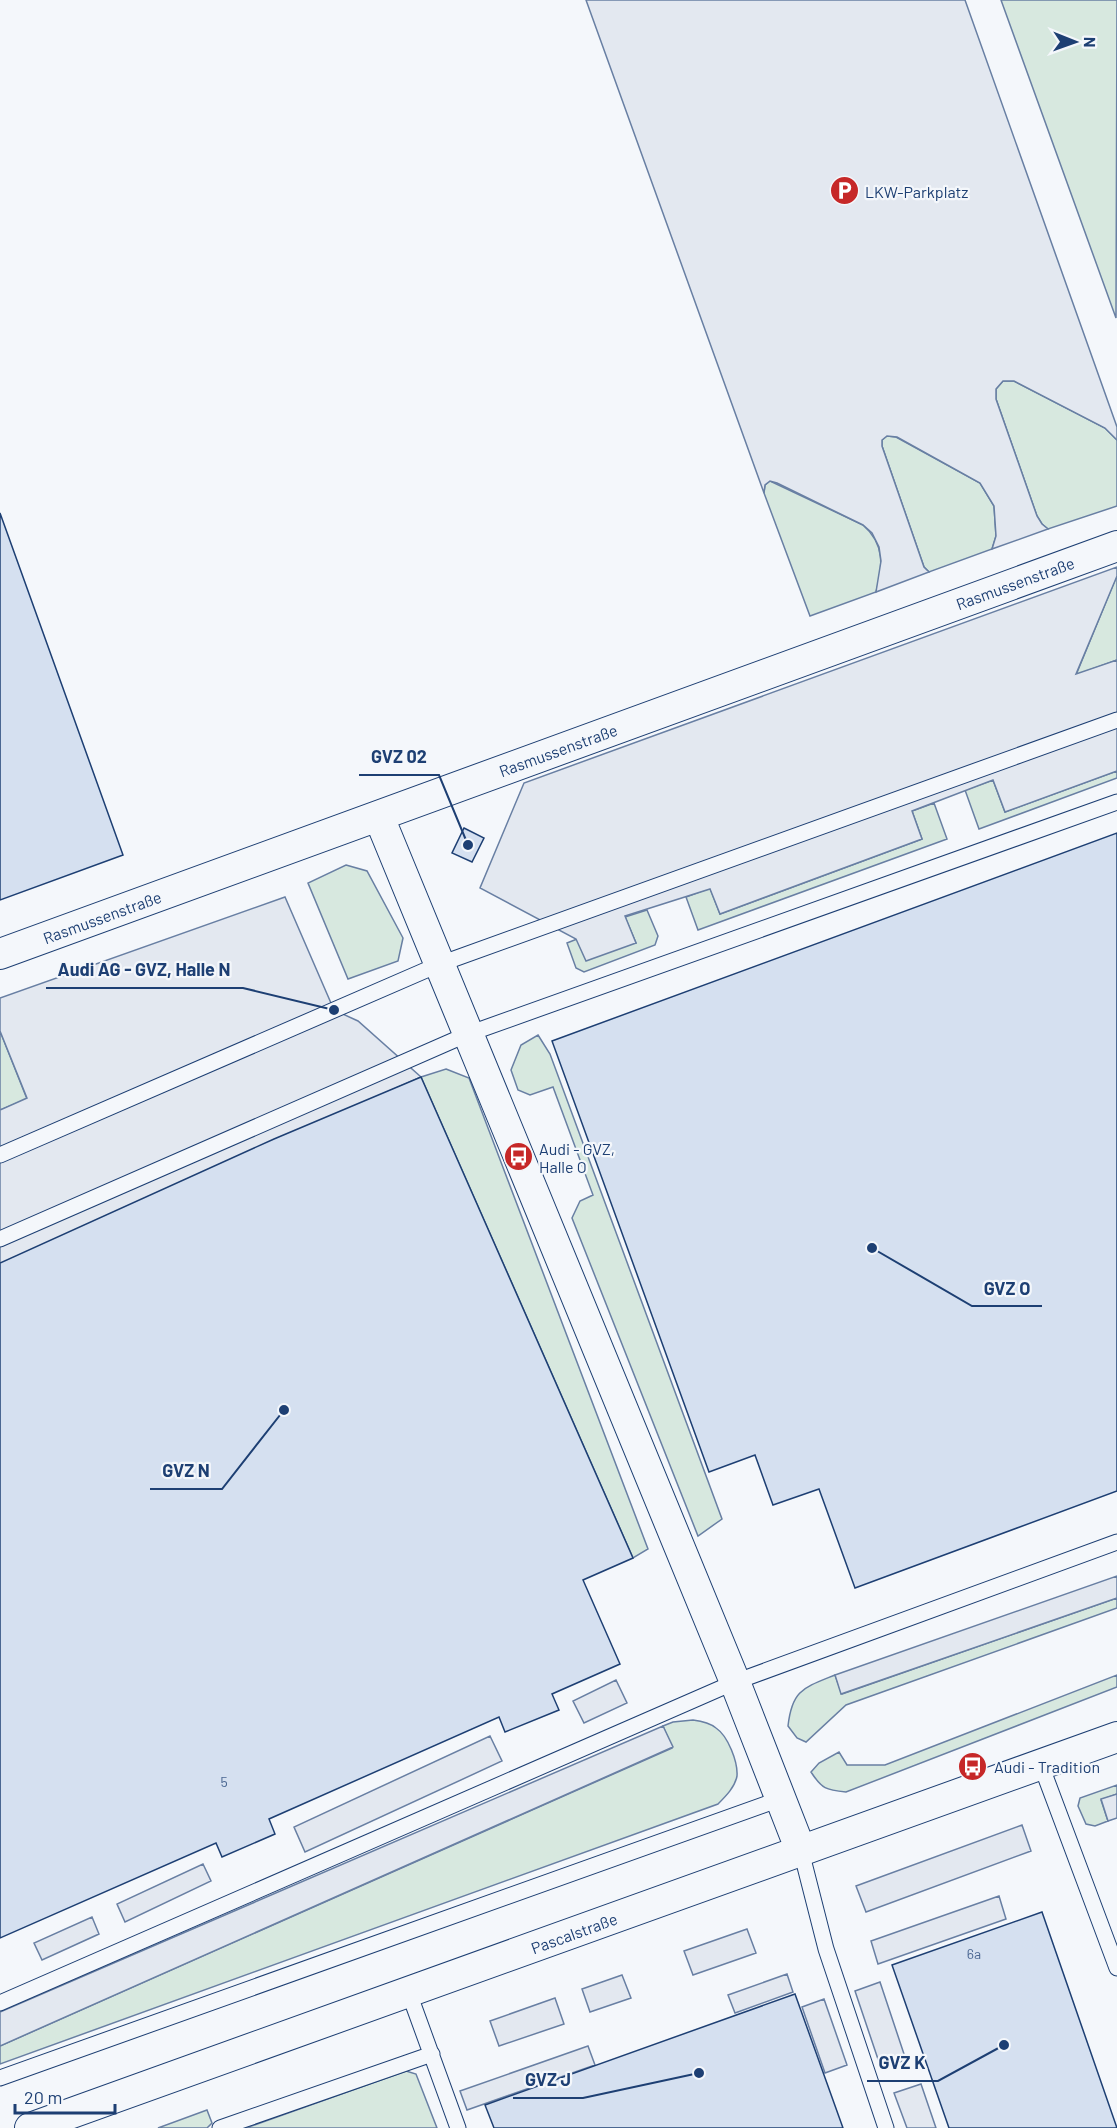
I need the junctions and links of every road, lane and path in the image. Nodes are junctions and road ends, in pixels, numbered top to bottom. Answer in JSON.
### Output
{"nodes":[{"id":1,"x":1117,"y":546,"type":"edge"},
{"id":2,"x":1117,"y":720,"type":"edge"},
{"id":3,"x":1117,"y":802,"type":"edge"},
{"id":4,"x":379,"y":817,"type":"junction"},
{"id":5,"x":0,"y":954,"type":"edge"},
{"id":6,"x":440,"y":964,"type":"junction"},
{"id":7,"x":468,"y":1034,"type":"junction"},
{"id":8,"x":0,"y":1155,"type":"edge"},
{"id":9,"x":0,"y":1239,"type":"edge"},
{"id":10,"x":1117,"y":1542,"type":"edge"},
{"id":11,"x":735,"y":1682,"type":"junction"},
{"id":12,"x":1117,"y":1737,"type":"edge"},
{"id":13,"x":1041,"y":1765,"type":"junction"},
{"id":14,"x":780,"y":1799,"type":"junction"},
{"id":15,"x":801,"y":1851,"type":"junction"},
{"id":16,"x":1117,"y":1968,"type":"edge"},
{"id":17,"x":409,"y":1993,"type":"junction"},
{"id":18,"x":0,"y":2003,"type":"edge"},
{"id":19,"x":432,"y":2054,"type":"junction"},
{"id":20,"x":0,"y":2078,"type":"edge"},
{"id":21,"x":30,"y":2128,"type":"edge"},
{"id":22,"x":220,"y":2128,"type":"edge"},
{"id":23,"x":458,"y":2128,"type":"edge"},
{"id":24,"x":886,"y":2128,"type":"edge"}],
"edges":[{"from":1,"to":4,"type":"street","name":"Rasmussenstraße"},
{"from":2,"to":6,"type":"lane"},
{"from":3,"to":7,"type":"lane"},
{"from":4,"to":5,"type":"street","name":"Rasmussenstraße"},
{"from":4,"to":6,"type":"street"},
{"from":6,"to":7,"type":"street"},
{"from":6,"to":8,"type":"lane"},
{"from":7,"to":9,"type":"lane"},
{"from":7,"to":11,"type":"street"},
{"from":10,"to":11,"type":"lane"},
{"from":11,"to":14,"type":"street"},
{"from":11,"to":18,"type":"lane"},
{"from":12,"to":13,"type":"street","name":"Pascalstraße"},
{"from":13,"to":15,"type":"street","name":"Pascalstraße"},
{"from":13,"to":16,"type":"lane"},
{"from":14,"to":15,"type":"street"},
{"from":14,"to":20,"type":"lane"},
{"from":15,"to":17,"type":"street","name":"Pascalstraße"},
{"from":15,"to":24,"type":"lane"},
{"from":17,"to":19,"type":"lane"},
{"from":17,"to":21,"type":"street","name":"Pascalstraße"},
{"from":19,"to":22,"type":"lane"},
{"from":19,"to":23,"type":"lane"}]}
